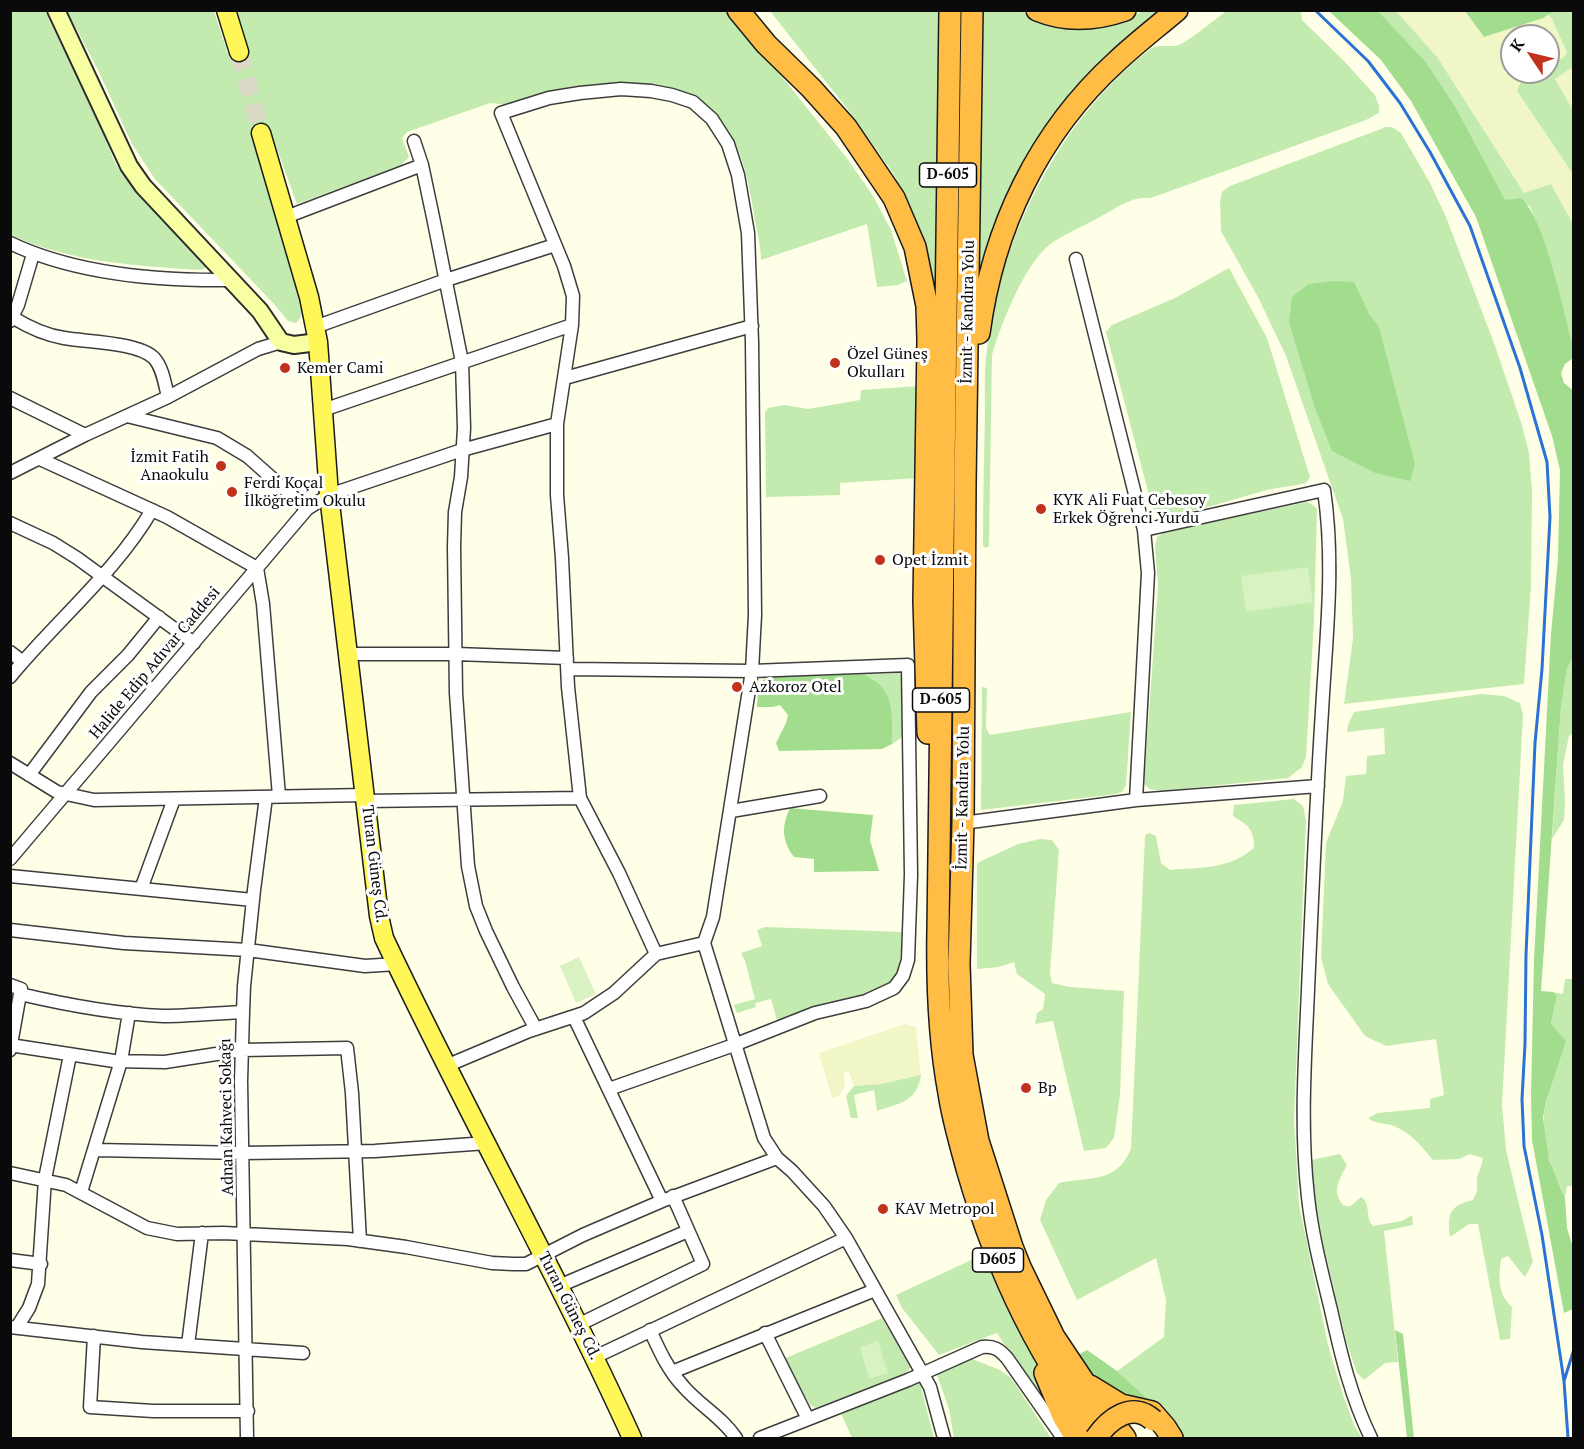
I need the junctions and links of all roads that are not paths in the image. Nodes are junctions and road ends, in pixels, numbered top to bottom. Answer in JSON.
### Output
{"nodes":[{"id":1,"x":56,"y":10,"type":"edge"},
{"id":2,"x":226,"y":10,"type":"edge"},
{"id":3,"x":738,"y":10,"type":"edge"},
{"id":4,"x":757,"y":10,"type":"edge"},
{"id":5,"x":950,"y":10,"type":"edge"},
{"id":6,"x":972,"y":10,"type":"edge"},
{"id":7,"x":1037,"y":10,"type":"edge"},
{"id":8,"x":1125,"y":10,"type":"edge"},
{"id":9,"x":1177,"y":10,"type":"edge"},
{"id":10,"x":239,"y":52,"type":"tunnel mouth"},
{"id":11,"x":811,"y":88,"type":"junction"},
{"id":12,"x":261,"y":133,"type":"tunnel mouth"},
{"id":13,"x":414,"y":141,"type":"dead end"},
{"id":14,"x":422,"y":165,"type":"junction"},
{"id":15,"x":286,"y":217,"type":"junction"},
{"id":16,"x":10,"y":243,"type":"edge"},
{"id":17,"x":555,"y":245,"type":"junction"},
{"id":18,"x":33,"y":254,"type":"junction"},
{"id":19,"x":1076,"y":259,"type":"dead end"},
{"id":20,"x":231,"y":280,"type":"junction"},
{"id":21,"x":446,"y":280,"type":"junction"},
{"id":22,"x":11,"y":319,"type":"edge"},
{"id":23,"x":573,"y":325,"type":"junction"},
{"id":24,"x":752,"y":326,"type":"junction"},
{"id":25,"x":316,"y":335,"type":"junction"},
{"id":26,"x":281,"y":342,"type":"junction"},
{"id":27,"x":462,"y":362,"type":"junction"},
{"id":28,"x":565,"y":378,"type":"junction"},
{"id":29,"x":168,"y":397,"type":"junction"},
{"id":30,"x":10,"y":398,"type":"edge"},
{"id":31,"x":323,"y":410,"type":"junction"},
{"id":32,"x":128,"y":416,"type":"junction"},
{"id":33,"x":557,"y":424,"type":"junction"},
{"id":34,"x":85,"y":435,"type":"junction"},
{"id":35,"x":462,"y":450,"type":"junction"},
{"id":36,"x":40,"y":459,"type":"junction"},
{"id":37,"x":10,"y":473,"type":"edge"},
{"id":38,"x":965,"y":483,"type":"junction"},
{"id":39,"x":329,"y":495,"type":"junction"},
{"id":40,"x":307,"y":509,"type":"junction"},
{"id":41,"x":152,"y":510,"type":"junction"},
{"id":42,"x":10,"y":523,"type":"edge"},
{"id":43,"x":1144,"y":530,"type":"junction"},
{"id":44,"x":257,"y":568,"type":"junction"},
{"id":45,"x":103,"y":575,"type":"junction"},
{"id":46,"x":159,"y":617,"type":"junction"},
{"id":47,"x":194,"y":643,"type":"junction"},
{"id":48,"x":10,"y":652,"type":"edge"},
{"id":49,"x":348,"y":654,"type":"junction"},
{"id":50,"x":456,"y":654,"type":"junction"},
{"id":51,"x":23,"y":662,"type":"junction"},
{"id":52,"x":568,"y":664,"type":"junction"},
{"id":53,"x":752,"y":671,"type":"junction"},
{"id":54,"x":10,"y":677,"type":"edge"},
{"id":55,"x":10,"y":763,"type":"edge"},
{"id":56,"x":29,"y":775,"type":"junction"},
{"id":57,"x":1318,"y":786,"type":"junction"},
{"id":58,"x":65,"y":795,"type":"junction"},
{"id":59,"x":279,"y":796,"type":"junction"},
{"id":60,"x":820,"y":796,"type":"dead end"},
{"id":61,"x":266,"y":797,"type":"junction"},
{"id":62,"x":365,"y":798,"type":"junction"},
{"id":63,"x":580,"y":798,"type":"junction"},
{"id":64,"x":174,"y":799,"type":"junction"},
{"id":65,"x":465,"y":800,"type":"junction"},
{"id":66,"x":1136,"y":800,"type":"junction"},
{"id":67,"x":731,"y":812,"type":"junction"},
{"id":68,"x":963,"y":823,"type":"junction"},
{"id":69,"x":10,"y":859,"type":"edge"},
{"id":70,"x":10,"y":876,"type":"edge"},
{"id":71,"x":141,"y":889,"type":"junction"},
{"id":72,"x":253,"y":900,"type":"junction"},
{"id":73,"x":10,"y":930,"type":"edge"},
{"id":74,"x":938,"y":930,"type":"junction"},
{"id":75,"x":704,"y":943,"type":"junction"},
{"id":76,"x":248,"y":950,"type":"junction"},
{"id":77,"x":656,"y":954,"type":"junction"},
{"id":78,"x":397,"y":964,"type":"junction"},
{"id":79,"x":10,"y":985,"type":"edge"},
{"id":80,"x":20,"y":994,"type":"junction"},
{"id":81,"x":243,"y":1012,"type":"junction"},
{"id":82,"x":129,"y":1013,"type":"junction"},
{"id":83,"x":574,"y":1017,"type":"junction"},
{"id":84,"x":536,"y":1029,"type":"junction"},
{"id":85,"x":734,"y":1045,"type":"junction"},
{"id":86,"x":11,"y":1047,"type":"edge"},
{"id":87,"x":242,"y":1050,"type":"junction"},
{"id":88,"x":70,"y":1055,"type":"junction"},
{"id":89,"x":121,"y":1061,"type":"junction"},
{"id":90,"x":944,"y":1062,"type":"joint"},
{"id":91,"x":446,"y":1066,"type":"junction"},
{"id":92,"x":609,"y":1089,"type":"junction"},
{"id":93,"x":974,"y":1120,"type":"joint"},
{"id":94,"x":487,"y":1143,"type":"junction"},
{"id":95,"x":96,"y":1150,"type":"junction"},
{"id":96,"x":355,"y":1152,"type":"junction"},
{"id":97,"x":243,"y":1153,"type":"junction"},
{"id":98,"x":777,"y":1158,"type":"junction"},
{"id":99,"x":10,"y":1173,"type":"edge"},
{"id":100,"x":45,"y":1179,"type":"junction"},
{"id":101,"x":81,"y":1192,"type":"junction"},
{"id":102,"x":667,"y":1198,"type":"junction"},
{"id":103,"x":688,"y":1231,"type":"junction"},
{"id":104,"x":202,"y":1233,"type":"junction"},
{"id":105,"x":245,"y":1234,"type":"junction"},
{"id":106,"x":846,"y":1238,"type":"junction"},
{"id":107,"x":360,"y":1241,"type":"junction"},
{"id":108,"x":543,"y":1256,"type":"junction"},
{"id":109,"x":10,"y":1260,"type":"edge"},
{"id":110,"x":41,"y":1264,"type":"junction"},
{"id":111,"x":559,"y":1286,"type":"junction"},
{"id":112,"x":875,"y":1290,"type":"junction"},
{"id":113,"x":579,"y":1325,"type":"junction"},
{"id":114,"x":14,"y":1327,"type":"edge"},
{"id":115,"x":650,"y":1330,"type":"junction"},
{"id":116,"x":1033,"y":1332,"type":"junction"},
{"id":117,"x":765,"y":1333,"type":"junction"},
{"id":118,"x":94,"y":1336,"type":"junction"},
{"id":119,"x":188,"y":1346,"type":"junction"},
{"id":120,"x":246,"y":1349,"type":"junction"},
{"id":121,"x":303,"y":1353,"type":"dead end"},
{"id":122,"x":595,"y":1357,"type":"junction"},
{"id":123,"x":672,"y":1372,"type":"junction"},
{"id":124,"x":923,"y":1373,"type":"junction"},
{"id":125,"x":1081,"y":1377,"type":"junction"},
{"id":126,"x":248,"y":1411,"type":"junction"},
{"id":127,"x":808,"y":1419,"type":"junction"},
{"id":128,"x":247,"y":1438,"type":"edge"},
{"id":129,"x":632,"y":1438,"type":"edge"},
{"id":130,"x":736,"y":1438,"type":"edge"},
{"id":131,"x":760,"y":1438,"type":"edge"},
{"id":132,"x":944,"y":1438,"type":"edge"},
{"id":133,"x":1063,"y":1438,"type":"edge"},
{"id":134,"x":1076,"y":1438,"type":"edge"},
{"id":135,"x":1096,"y":1438,"type":"edge"},
{"id":136,"x":1101,"y":1438,"type":"edge"},
{"id":137,"x":1125,"y":1438,"type":"edge"},
{"id":138,"x":1167,"y":1438,"type":"edge"},
{"id":139,"x":1172,"y":1438,"type":"edge"},
{"id":140,"x":1371,"y":1438,"type":"edge"}],
"edges":[{"from":1,"to":20,"type":"main road"},
{"from":2,"to":10,"type":"main road"},
{"from":3,"to":11,"type":"highway"},
{"from":4,"to":11,"type":"highway"},
{"from":5,"to":74,"type":"highway","name":"İzmit - Kandıra Yolu","number":"D-605"},
{"from":6,"to":38,"type":"highway","name":"İzmit - Kandıra Yolu","number":"D-605"},
{"from":7,"to":8,"type":"highway"},
{"from":9,"to":38,"type":"highway"},
{"from":11,"to":74,"type":"highway"},
{"from":12,"to":15,"type":"main road","name":"Turan Güneş Cd."},
{"from":13,"to":14,"type":"street"},
{"from":14,"to":15,"type":"street"},
{"from":14,"to":21,"type":"street"},
{"from":15,"to":25,"type":"main road","name":"Turan Güneş Cd."},
{"from":16,"to":18,"type":"street"},
{"from":17,"to":21,"type":"street"},
{"from":17,"to":23,"type":"street"},
{"from":17,"to":24,"type":"street"},
{"from":18,"to":20,"type":"street"},
{"from":18,"to":22,"type":"street"},
{"from":19,"to":43,"type":"street"},
{"from":20,"to":26,"type":"main road"},
{"from":21,"to":25,"type":"street"},
{"from":21,"to":27,"type":"street"},
{"from":22,"to":29,"type":"street"},
{"from":23,"to":27,"type":"street"},
{"from":23,"to":28,"type":"street"},
{"from":24,"to":28,"type":"street"},
{"from":24,"to":53,"type":"street"},
{"from":25,"to":26,"type":"main road"},
{"from":25,"to":31,"type":"main road","name":"Turan Güneş Cd."},
{"from":26,"to":29,"type":"street"},
{"from":27,"to":31,"type":"street"},
{"from":27,"to":35,"type":"street"},
{"from":28,"to":33,"type":"street"},
{"from":29,"to":32,"type":"street"},
{"from":30,"to":34,"type":"street"},
{"from":31,"to":39,"type":"main road","name":"Turan Güneş Cd."},
{"from":32,"to":34,"type":"street"},
{"from":32,"to":40,"type":"street"},
{"from":33,"to":35,"type":"street","name":"Halide Edip Adıvar Caddesi"},
{"from":33,"to":52,"type":"street"},
{"from":34,"to":36,"type":"street"},
{"from":35,"to":39,"type":"street","name":"Halide Edip Adıvar Caddesi"},
{"from":35,"to":50,"type":"street"},
{"from":36,"to":37,"type":"street"},
{"from":36,"to":41,"type":"street"},
{"from":38,"to":68,"type":"highway","name":"İzmit - Kandıra Yolu","number":"D-605"},
{"from":39,"to":40,"type":"street","name":"Halide Edip Adıvar Caddesi"},
{"from":39,"to":49,"type":"main road","name":"Turan Güneş Cd."},
{"from":40,"to":44,"type":"street","name":"Halide Edip Adıvar Caddesi"},
{"from":41,"to":44,"type":"street"},
{"from":41,"to":45,"type":"street"},
{"from":42,"to":45,"type":"street"},
{"from":43,"to":57,"type":"street"},
{"from":43,"to":66,"type":"street"},
{"from":44,"to":47,"type":"street","name":"Halide Edip Adıvar Caddesi"},
{"from":44,"to":59,"type":"street"},
{"from":45,"to":46,"type":"street"},
{"from":45,"to":51,"type":"street"},
{"from":46,"to":47,"type":"street"},
{"from":46,"to":56,"type":"street"},
{"from":47,"to":58,"type":"street","name":"Halide Edip Adıvar Caddesi"},
{"from":48,"to":51,"type":"street"},
{"from":49,"to":50,"type":"street"},
{"from":49,"to":62,"type":"main road","name":"Turan Güneş Cd."},
{"from":50,"to":52,"type":"street"},
{"from":50,"to":65,"type":"street"},
{"from":51,"to":54,"type":"street"},
{"from":52,"to":53,"type":"street"},
{"from":52,"to":63,"type":"street"},
{"from":53,"to":67,"type":"street"},
{"from":53,"to":85,"type":"street"},
{"from":55,"to":56,"type":"street"},
{"from":56,"to":58,"type":"street"},
{"from":57,"to":66,"type":"street"},
{"from":57,"to":140,"type":"street"},
{"from":58,"to":64,"type":"street"},
{"from":58,"to":69,"type":"street","name":"Halide Edip Adıvar Caddesi"},
{"from":59,"to":61,"type":"street"},
{"from":59,"to":62,"type":"street"},
{"from":60,"to":67,"type":"street"},
{"from":61,"to":64,"type":"street"},
{"from":61,"to":72,"type":"street","name":"Adnan Kahveci Sokağı"},
{"from":62,"to":65,"type":"street"},
{"from":62,"to":78,"type":"main road","name":"Turan Güneş Cd."},
{"from":63,"to":65,"type":"street"},
{"from":63,"to":77,"type":"street"},
{"from":64,"to":71,"type":"street"},
{"from":65,"to":84,"type":"street"},
{"from":66,"to":68,"type":"street"},
{"from":67,"to":75,"type":"street"},
{"from":68,"to":93,"type":"highway","name":"İzmit - Kandıra Yolu","number":"D-605"},
{"from":70,"to":71,"type":"street"},
{"from":71,"to":72,"type":"street"},
{"from":72,"to":76,"type":"street","name":"Adnan Kahveci Sokağı"},
{"from":73,"to":76,"type":"street"},
{"from":74,"to":90,"type":"highway","name":"İzmit - Kandıra Yolu","number":"D-605"},
{"from":75,"to":77,"type":"street"},
{"from":75,"to":85,"type":"street"},
{"from":76,"to":78,"type":"street"},
{"from":76,"to":81,"type":"street","name":"Adnan Kahveci Sokağı"},
{"from":77,"to":83,"type":"street"},
{"from":78,"to":91,"type":"main road","name":"Turan Güneş Cd."},
{"from":79,"to":80,"type":"street"},
{"from":80,"to":82,"type":"street"},
{"from":80,"to":86,"type":"street"},
{"from":81,"to":82,"type":"street"},
{"from":81,"to":87,"type":"street","name":"Adnan Kahveci Sokağı"},
{"from":82,"to":89,"type":"street"},
{"from":83,"to":84,"type":"street"},
{"from":83,"to":92,"type":"street"},
{"from":84,"to":91,"type":"street"},
{"from":85,"to":92,"type":"street"},
{"from":85,"to":98,"type":"street"},
{"from":86,"to":88,"type":"street"},
{"from":87,"to":89,"type":"street"},
{"from":87,"to":96,"type":"street"},
{"from":87,"to":97,"type":"street","name":"Adnan Kahveci Sokağı"},
{"from":88,"to":89,"type":"street"},
{"from":88,"to":100,"type":"street"},
{"from":89,"to":95,"type":"street"},
{"from":90,"to":116,"type":"highway","name":"İzmit - Kandıra Yolu","number":"D605"},
{"from":91,"to":94,"type":"main road","name":"Turan Güneş Cd."},
{"from":92,"to":102,"type":"street"},
{"from":93,"to":125,"type":"highway","name":"İzmit - Kandıra Yolu","number":"D605"},
{"from":94,"to":96,"type":"street"},
{"from":94,"to":108,"type":"main road","name":"Turan Güneş Cd."},
{"from":95,"to":97,"type":"street"},
{"from":95,"to":101,"type":"street"},
{"from":96,"to":97,"type":"street"},
{"from":96,"to":107,"type":"street"},
{"from":97,"to":105,"type":"street","name":"Adnan Kahveci Sokağı"},
{"from":98,"to":102,"type":"street"},
{"from":98,"to":106,"type":"street"},
{"from":99,"to":100,"type":"street"},
{"from":100,"to":101,"type":"street"},
{"from":100,"to":110,"type":"street"},
{"from":101,"to":104,"type":"street"},
{"from":102,"to":103,"type":"street"},
{"from":102,"to":108,"type":"street"},
{"from":103,"to":111,"type":"street"},
{"from":103,"to":113,"type":"street"},
{"from":104,"to":105,"type":"street"},
{"from":104,"to":119,"type":"street"},
{"from":105,"to":107,"type":"street"},
{"from":105,"to":120,"type":"street","name":"Adnan Kahveci Sokağı"},
{"from":106,"to":112,"type":"street"},
{"from":106,"to":115,"type":"street"},
{"from":107,"to":108,"type":"street"},
{"from":108,"to":111,"type":"main road","name":"Turan Güneş Cd."},
{"from":109,"to":110,"type":"street"},
{"from":110,"to":114,"type":"street"},
{"from":111,"to":113,"type":"main road","name":"Turan Güneş Cd."},
{"from":112,"to":117,"type":"street"},
{"from":112,"to":124,"type":"street"},
{"from":113,"to":122,"type":"main road","name":"Turan Güneş Cd."},
{"from":114,"to":118,"type":"street"},
{"from":115,"to":122,"type":"street"},
{"from":115,"to":123,"type":"street"},
{"from":116,"to":134,"type":"highway"},
{"from":116,"to":136,"type":"highway","name":"İzmit - Kandıra Yolu","number":"D605"},
{"from":117,"to":123,"type":"street"},
{"from":117,"to":127,"type":"street"},
{"from":118,"to":119,"type":"street"},
{"from":118,"to":126,"type":"street"},
{"from":119,"to":120,"type":"street"},
{"from":120,"to":121,"type":"street"},
{"from":120,"to":126,"type":"street","name":"Adnan Kahveci Sokağı"},
{"from":122,"to":129,"type":"main road","name":"Turan Güneş Cd."},
{"from":123,"to":130,"type":"street"},
{"from":124,"to":127,"type":"street"},
{"from":124,"to":132,"type":"street"},
{"from":124,"to":133,"type":"street"},
{"from":125,"to":137,"type":"highway","name":"İzmit - Kandıra Yolu","number":"D605"},
{"from":125,"to":139,"type":"highway"},
{"from":126,"to":128,"type":"street","name":"Adnan Kahveci Sokağı"},
{"from":127,"to":131,"type":"street"},
{"from":135,"to":138,"type":"highway","bridge":true}]}
